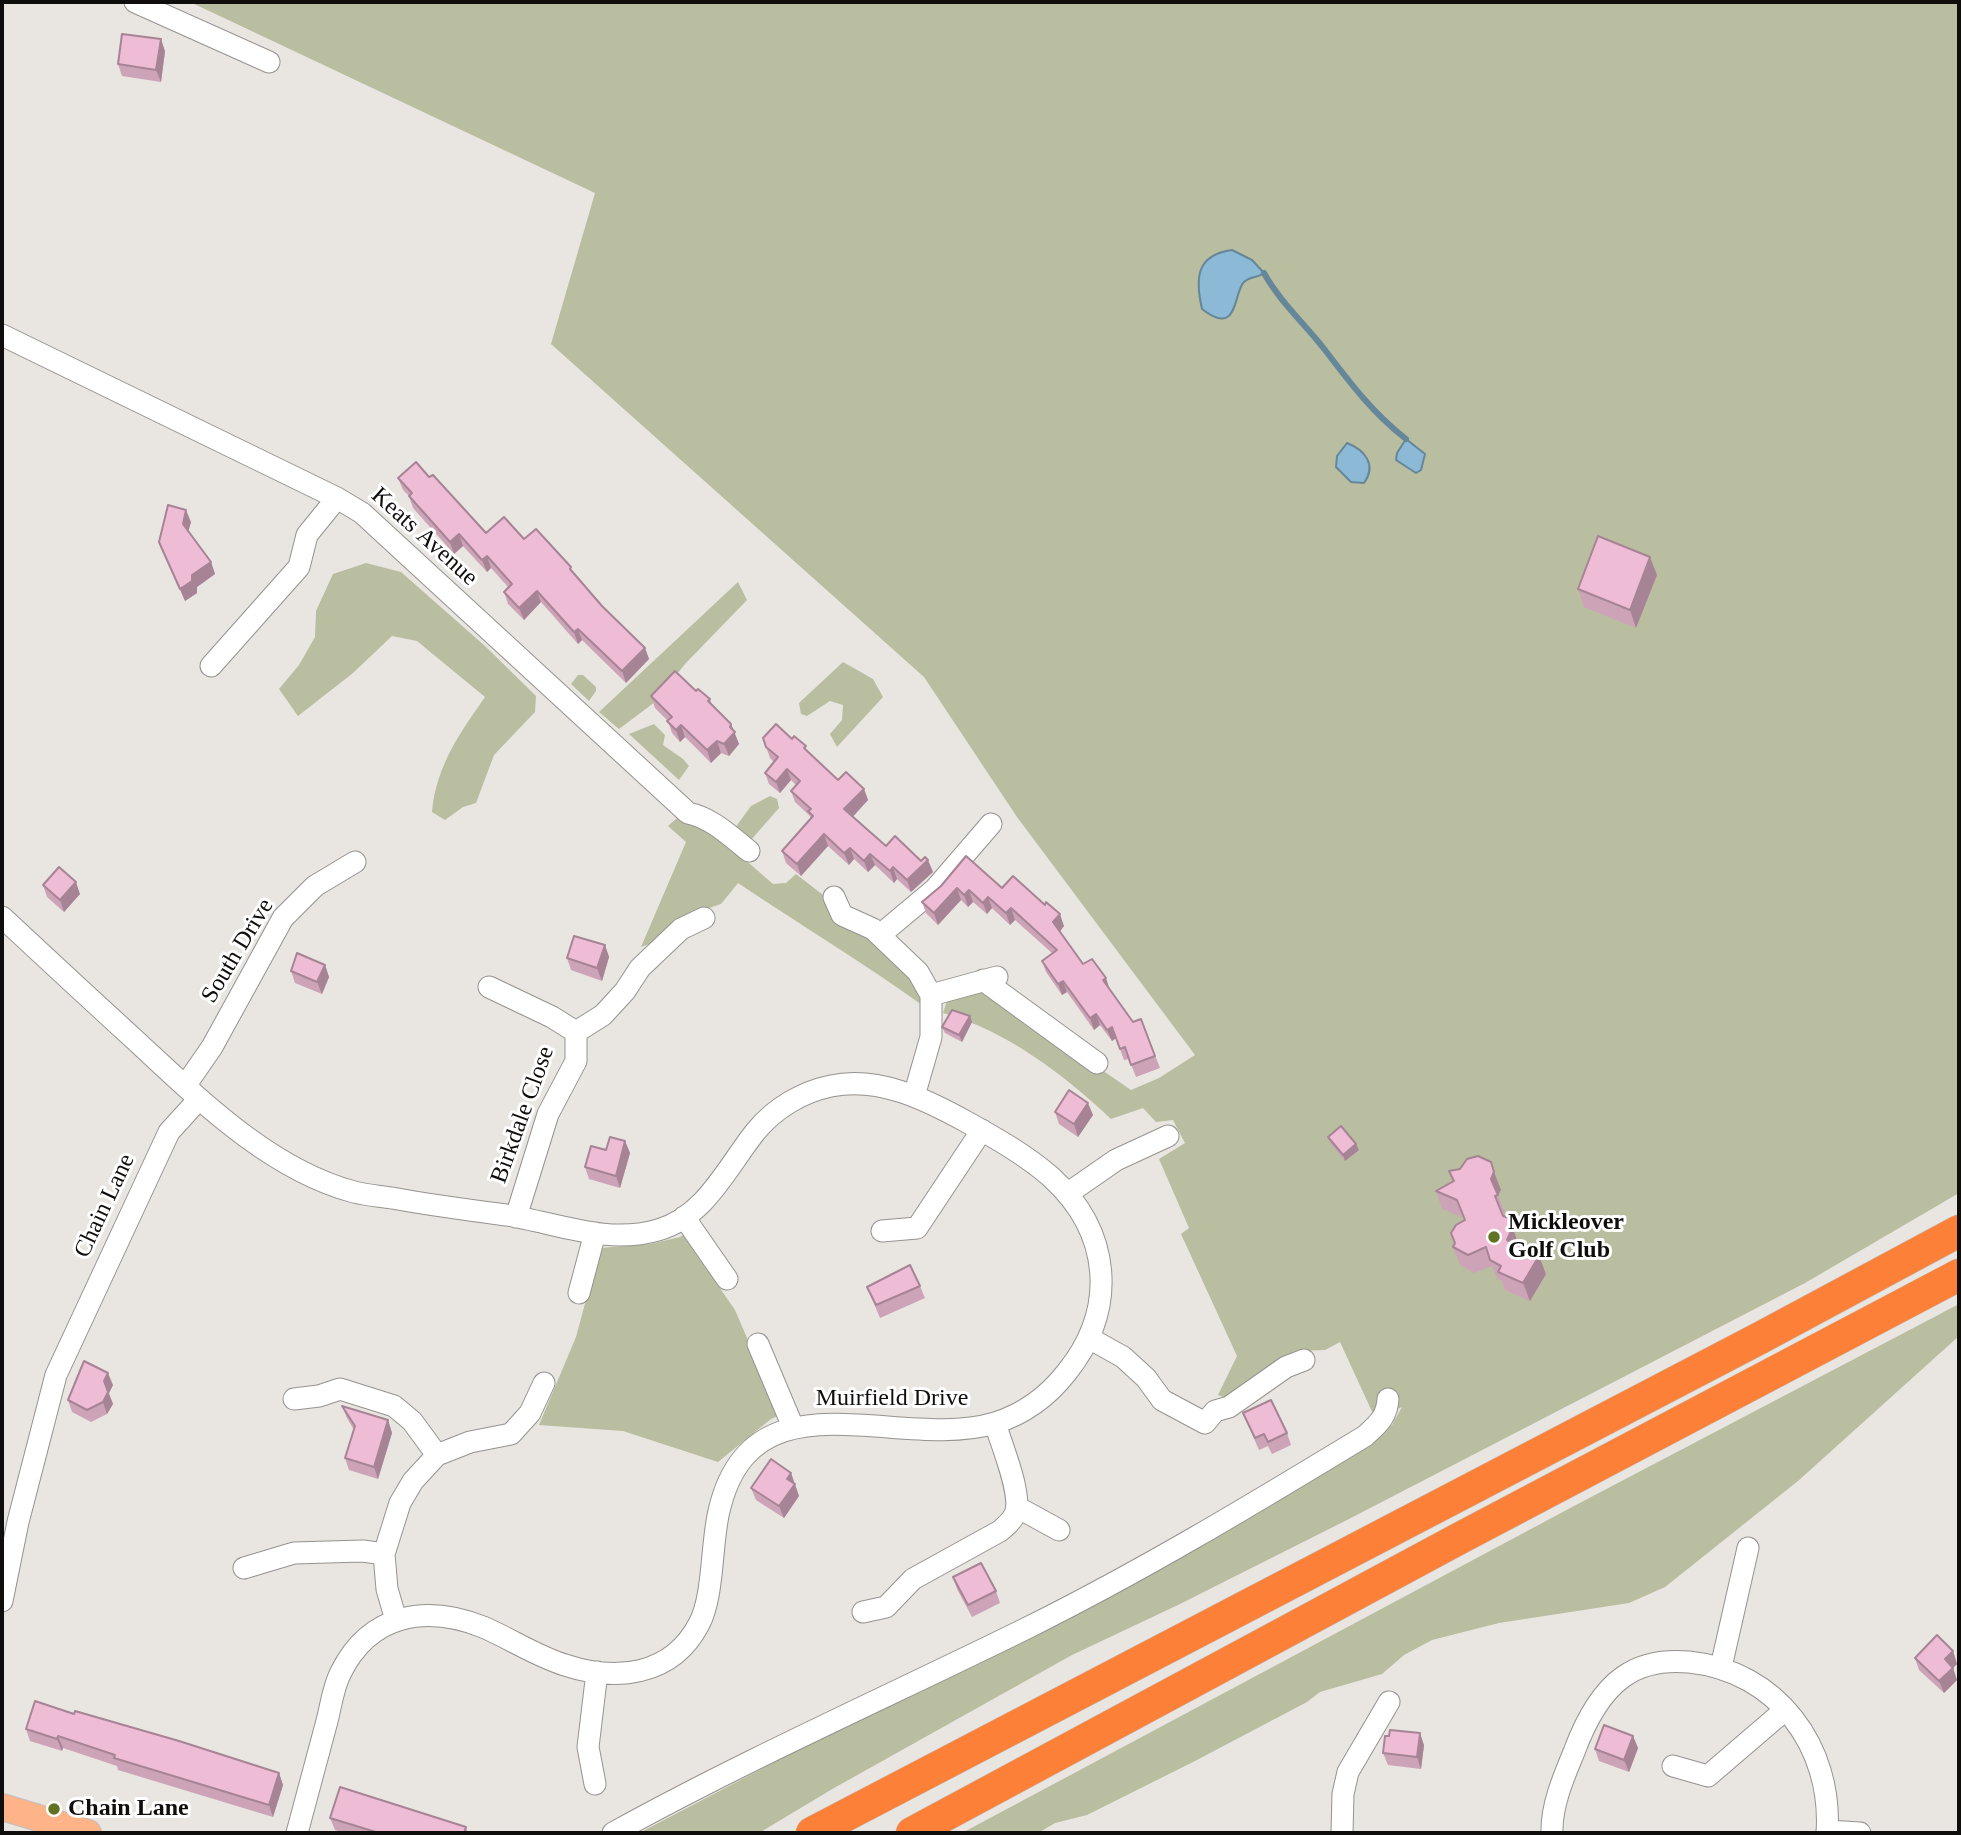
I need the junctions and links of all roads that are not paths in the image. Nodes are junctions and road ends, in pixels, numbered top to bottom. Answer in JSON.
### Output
{"nodes":[{"id":1,"x":135,"y":2,"type":"edge"},
{"id":2,"x":269,"y":62,"type":"dead end"},
{"id":3,"x":2,"y":335,"type":"edge"},
{"id":4,"x":337,"y":498,"type":"junction"},
{"id":5,"x":211,"y":666,"type":"dead end"},
{"id":6,"x":991,"y":824,"type":"dead end"},
{"id":7,"x":749,"y":851,"type":"dead end"},
{"id":8,"x":355,"y":862,"type":"dead end"},
{"id":9,"x":838,"y":906,"type":"dead end"},
{"id":10,"x":2,"y":918,"type":"edge"},
{"id":11,"x":704,"y":918,"type":"dead end"},
{"id":12,"x":880,"y":935,"type":"junction"},
{"id":13,"x":489,"y":987,"type":"dead end"},
{"id":14,"x":931,"y":995,"type":"junction"},
{"id":15,"x":576,"y":1032,"type":"junction"},
{"id":16,"x":1097,"y":1063,"type":"dead end"},
{"id":17,"x":192,"y":1093,"type":"junction"},
{"id":18,"x":914,"y":1096,"type":"junction"},
{"id":19,"x":982,"y":1130,"type":"junction"},
{"id":20,"x":1168,"y":1136,"type":"dead end"},
{"id":21,"x":1067,"y":1194,"type":"junction"},
{"id":22,"x":516,"y":1217,"type":"junction"},
{"id":23,"x":684,"y":1217,"type":"junction"},
{"id":24,"x":882,"y":1231,"type":"dead end"},
{"id":25,"x":1959,"y":1231,"type":"edge"},
{"id":26,"x":596,"y":1233,"type":"junction"},
{"id":27,"x":1959,"y":1275,"type":"edge"},
{"id":28,"x":727,"y":1279,"type":"dead end"},
{"id":29,"x":579,"y":1293,"type":"dead end"},
{"id":30,"x":1090,"y":1338,"type":"junction"},
{"id":31,"x":758,"y":1344,"type":"dead end"},
{"id":32,"x":1304,"y":1360,"type":"dead end"},
{"id":33,"x":544,"y":1383,"type":"dead end"},
{"id":34,"x":294,"y":1399,"type":"dead end"},
{"id":35,"x":1388,"y":1399,"type":"dead end"},
{"id":36,"x":995,"y":1423,"type":"junction"},
{"id":37,"x":793,"y":1427,"type":"junction"},
{"id":38,"x":437,"y":1455,"type":"junction"},
{"id":39,"x":1017,"y":1507,"type":"junction"},
{"id":40,"x":1059,"y":1530,"type":"dead end"},
{"id":41,"x":1748,"y":1548,"type":"dead end"},
{"id":42,"x":384,"y":1554,"type":"junction"},
{"id":43,"x":244,"y":1568,"type":"dead end"},
{"id":44,"x":2,"y":1601,"type":"edge"},
{"id":45,"x":863,"y":1612,"type":"dead end"},
{"id":46,"x":396,"y":1620,"type":"junction"},
{"id":47,"x":1721,"y":1667,"type":"junction"},
{"id":48,"x":597,"y":1672,"type":"junction"},
{"id":49,"x":1390,"y":1702,"type":"dead end"},
{"id":50,"x":1786,"y":1710,"type":"junction"},
{"id":51,"x":1673,"y":1766,"type":"dead end"},
{"id":52,"x":595,"y":1784,"type":"dead end"},
{"id":53,"x":2,"y":1807,"type":"edge"},
{"id":54,"x":1827,"y":1832,"type":"edge"},
{"id":55,"x":88,"y":1833,"type":"edge"},
{"id":56,"x":297,"y":1833,"type":"edge"},
{"id":57,"x":613,"y":1833,"type":"edge"},
{"id":58,"x":812,"y":1833,"type":"edge"},
{"id":59,"x":912,"y":1833,"type":"edge"},
{"id":60,"x":1342,"y":1833,"type":"edge"},
{"id":61,"x":1552,"y":1833,"type":"edge"},
{"id":62,"x":1860,"y":1833,"type":"edge"}],
"edges":[{"from":1,"to":2,"type":"street"},
{"from":3,"to":4,"type":"street","name":"Keats Avenue"},
{"from":4,"to":5,"type":"street"},
{"from":4,"to":7,"type":"street","name":"Keats Avenue"},
{"from":6,"to":12,"type":"street"},
{"from":8,"to":17,"type":"street","name":"South Drive"},
{"from":9,"to":12,"type":"street"},
{"from":10,"to":17,"type":"street"},
{"from":11,"to":15,"type":"street","name":"Birkdale Close"},
{"from":12,"to":14,"type":"street"},
{"from":13,"to":15,"type":"street","name":"Birkdale Close"},
{"from":14,"to":16,"type":"street"},
{"from":14,"to":18,"type":"street"},
{"from":15,"to":22,"type":"street","name":"Birkdale Close"},
{"from":17,"to":22,"type":"street","name":"Muirfield Drive"},
{"from":17,"to":44,"type":"street","name":"Chain Lane"},
{"from":18,"to":19,"type":"street","name":"Muirfield Drive"},
{"from":18,"to":23,"type":"street","name":"Muirfield Drive"},
{"from":19,"to":21,"type":"street","name":"Muirfield Drive"},
{"from":19,"to":24,"type":"street"},
{"from":20,"to":21,"type":"street"},
{"from":21,"to":30,"type":"street","name":"Muirfield Drive"},
{"from":22,"to":26,"type":"street","name":"Muirfield Drive"},
{"from":23,"to":26,"type":"street","name":"Muirfield Drive"},
{"from":23,"to":28,"type":"street"},
{"from":25,"to":58,"type":"highway"},
{"from":26,"to":29,"type":"street"},
{"from":27,"to":59,"type":"highway"},
{"from":30,"to":32,"type":"street"},
{"from":30,"to":36,"type":"street","name":"Muirfield Drive"},
{"from":31,"to":37,"type":"street"},
{"from":33,"to":38,"type":"street"},
{"from":34,"to":38,"type":"street"},
{"from":35,"to":57,"type":"street"},
{"from":36,"to":37,"type":"street","name":"Muirfield Drive"},
{"from":36,"to":39,"type":"street"},
{"from":37,"to":48,"type":"street","name":"Muirfield Drive"},
{"from":38,"to":42,"type":"street"},
{"from":39,"to":40,"type":"street"},
{"from":39,"to":45,"type":"street"},
{"from":41,"to":47,"type":"street"},
{"from":42,"to":43,"type":"street"},
{"from":42,"to":46,"type":"street"},
{"from":46,"to":48,"type":"street","name":"Muirfield Drive"},
{"from":46,"to":56,"type":"street","name":"Muirfield Drive"},
{"from":47,"to":50,"type":"street"},
{"from":47,"to":61,"type":"street"},
{"from":48,"to":52,"type":"street"},
{"from":49,"to":60,"type":"street"},
{"from":50,"to":51,"type":"street"},
{"from":50,"to":54,"type":"street"},
{"from":53,"to":55,"type":"main road"},
{"from":54,"to":62,"type":"street"}]}
